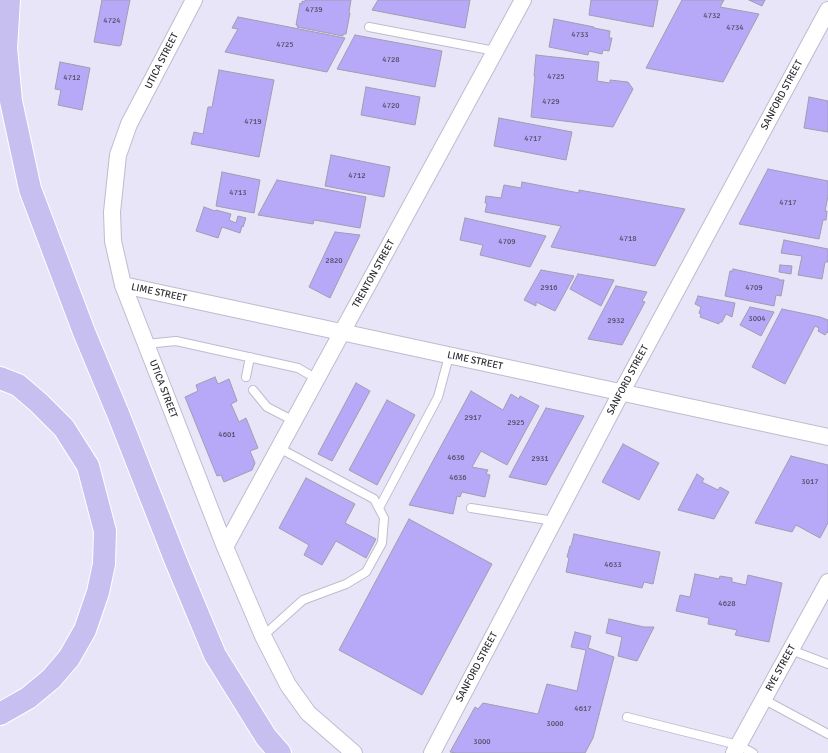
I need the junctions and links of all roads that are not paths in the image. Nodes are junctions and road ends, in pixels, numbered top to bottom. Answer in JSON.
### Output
{"nodes":[{"id":1,"x":9,"y":0,"type":"edge"},
{"id":2,"x":194,"y":0,"type":"edge"},
{"id":3,"x":522,"y":0,"type":"edge"},
{"id":4,"x":828,"y":10,"type":"edge"},
{"id":5,"x":369,"y":27,"type":"dead end"},
{"id":6,"x":495,"y":51,"type":"junction"},
{"id":7,"x":123,"y":285,"type":"junction"},
{"id":8,"x":342,"y":333,"type":"junction"},
{"id":9,"x":146,"y":344,"type":"junction"},
{"id":10,"x":448,"y":356,"type":"junction"},
{"id":11,"x":250,"y":358,"type":"junction"},
{"id":12,"x":246,"y":377,"type":"dead end"},
{"id":13,"x":0,"y":378,"type":"edge"},
{"id":14,"x":316,"y":379,"type":"junction"},
{"id":15,"x":253,"y":390,"type":"dead end"},
{"id":16,"x":621,"y":393,"type":"junction"},
{"id":17,"x":294,"y":421,"type":"junction"},
{"id":18,"x":828,"y":438,"type":"edge"},
{"id":19,"x":279,"y":448,"type":"junction"},
{"id":20,"x":379,"y":508,"type":"junction"},
{"id":21,"x":471,"y":508,"type":"dead end"},
{"id":22,"x":554,"y":521,"type":"junction"},
{"id":23,"x":225,"y":547,"type":"junction"},
{"id":24,"x":828,"y":582,"type":"edge"},
{"id":25,"x":263,"y":636,"type":"junction"},
{"id":26,"x":790,"y":650,"type":"junction"},
{"id":27,"x":828,"y":664,"type":"edge"},
{"id":28,"x":763,"y":699,"type":"junction"},
{"id":29,"x":0,"y":714,"type":"edge"},
{"id":30,"x":628,"y":717,"type":"dead end"},
{"id":31,"x":828,"y":734,"type":"edge"},
{"id":32,"x":736,"y":749,"type":"edge"},
{"id":33,"x":280,"y":753,"type":"edge"},
{"id":34,"x":354,"y":753,"type":"edge"},
{"id":35,"x":432,"y":753,"type":"edge"},
{"id":36,"x":753,"y":753,"type":"edge"}],
"edges":[{"from":1,"to":33,"type":"highway"},
{"from":2,"to":7,"type":"street","name":"UTICA STREET"},
{"from":3,"to":6,"type":"street","name":"TRENTON STREET"},
{"from":4,"to":16,"type":"street","name":"SANFORD STREET"},
{"from":5,"to":6,"type":"lane"},
{"from":6,"to":8,"type":"street","name":"TRENTON STREET"},
{"from":7,"to":8,"type":"street","name":"LIME STREET"},
{"from":7,"to":9,"type":"street","name":"UTICA STREET"},
{"from":8,"to":10,"type":"street","name":"LIME STREET"},
{"from":8,"to":14,"type":"street","name":"TRENTON STREET"},
{"from":9,"to":11,"type":"lane"},
{"from":9,"to":23,"type":"street","name":"UTICA STREET"},
{"from":10,"to":16,"type":"street","name":"LIME STREET"},
{"from":10,"to":20,"type":"lane"},
{"from":11,"to":12,"type":"lane"},
{"from":11,"to":14,"type":"lane"},
{"from":13,"to":29,"type":"highway"},
{"from":14,"to":17,"type":"street","name":"TRENTON STREET"},
{"from":15,"to":17,"type":"lane"},
{"from":16,"to":18,"type":"street","name":"LIME STREET"},
{"from":16,"to":22,"type":"street","name":"SANFORD STREET"},
{"from":17,"to":19,"type":"street","name":"TRENTON STREET"},
{"from":19,"to":20,"type":"lane"},
{"from":19,"to":23,"type":"street","name":"TRENTON STREET"},
{"from":20,"to":25,"type":"lane"},
{"from":21,"to":22,"type":"lane"},
{"from":22,"to":35,"type":"street","name":"SANFORD STREET"},
{"from":23,"to":25,"type":"street","name":"UTICA STREET"},
{"from":24,"to":26,"type":"street","name":"RYE STREET"},
{"from":25,"to":34,"type":"street","name":"UTICA STREET"},
{"from":26,"to":27,"type":"lane"},
{"from":26,"to":28,"type":"street","name":"RYE STREET"},
{"from":28,"to":31,"type":"lane"},
{"from":28,"to":32,"type":"street","name":"RYE STREET"},
{"from":30,"to":32,"type":"lane"},
{"from":32,"to":36,"type":"lane"}]}
